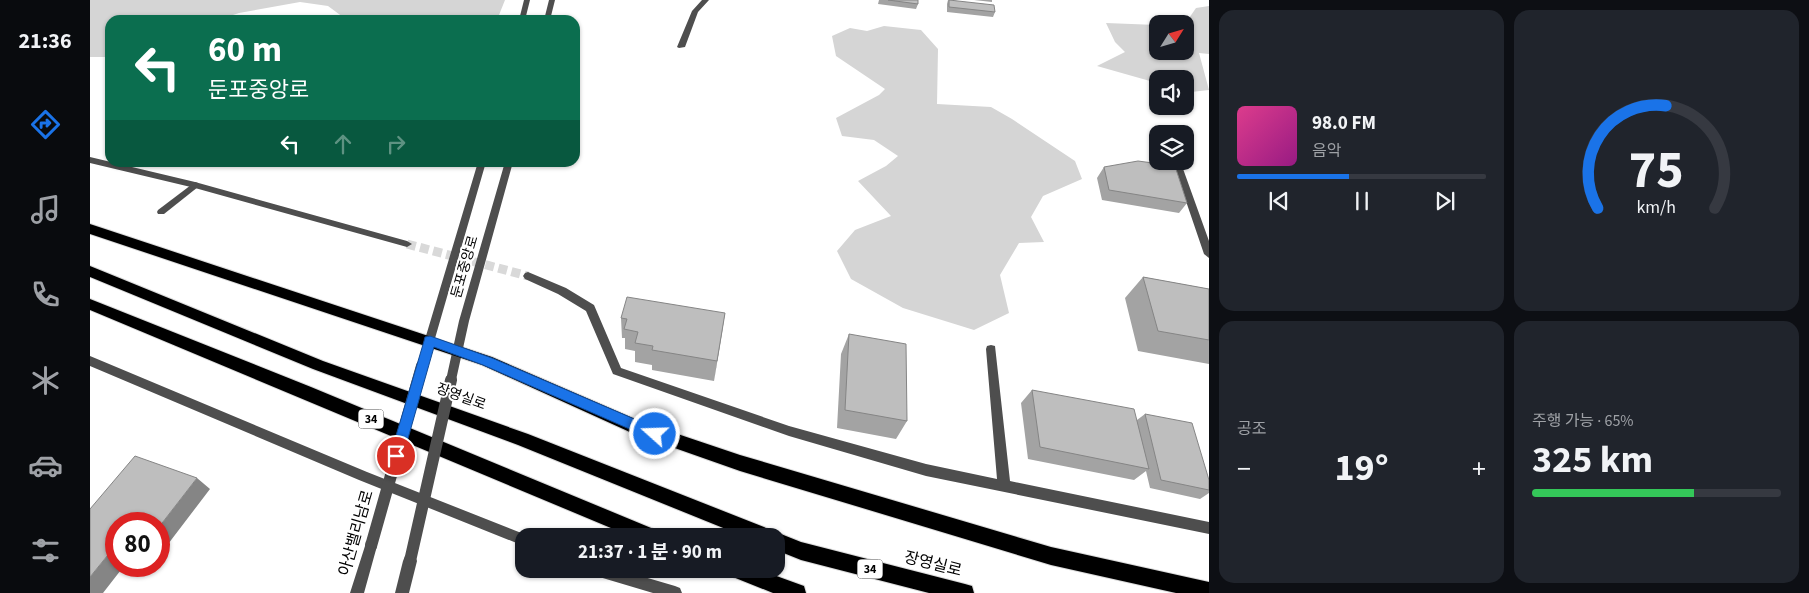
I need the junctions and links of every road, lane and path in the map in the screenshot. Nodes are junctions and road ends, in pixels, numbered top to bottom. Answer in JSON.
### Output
{"nodes":[{"id":1,"x":527,"y":0,"type":"edge"},
{"id":2,"x":552,"y":0,"type":"edge"},
{"id":3,"x":706,"y":0,"type":"edge"},
{"id":4,"x":523,"y":15,"type":"edge"},
{"id":5,"x":548,"y":15,"type":"edge"},
{"id":6,"x":681,"y":47,"type":"dead end"},
{"id":7,"x":90,"y":160,"type":"edge"},
{"id":8,"x":105,"y":164,"type":"edge"},
{"id":9,"x":119,"y":167,"type":"edge"},
{"id":10,"x":481,"y":167,"type":"edge"},
{"id":11,"x":508,"y":167,"type":"edge"},
{"id":12,"x":1179,"y":170,"type":"edge"},
{"id":13,"x":195,"y":185,"type":"junction"},
{"id":14,"x":161,"y":212,"type":"dead end"},
{"id":15,"x":90,"y":229,"type":"edge"},
{"id":16,"x":406,"y":244,"type":"tunnel mouth"},
{"id":17,"x":1209,"y":254,"type":"edge"},
{"id":18,"x":90,"y":271,"type":"edge"},
{"id":19,"x":528,"y":276,"type":"tunnel mouth"},
{"id":20,"x":90,"y":304,"type":"edge"},
{"id":21,"x":430,"y":341,"type":"junction"},
{"id":22,"x":991,"y":349,"type":"dead end"},
{"id":23,"x":457,"y":351,"type":"junction"},
{"id":24,"x":90,"y":361,"type":"edge"},
{"id":25,"x":422,"y":366,"type":"joint"},
{"id":26,"x":1004,"y":486,"type":"junction"},
{"id":27,"x":631,"y":528,"type":"edge"},
{"id":28,"x":744,"y":528,"type":"edge"},
{"id":29,"x":1209,"y":528,"type":"edge"},
{"id":30,"x":515,"y":536,"type":"edge"},
{"id":31,"x":785,"y":545,"type":"edge"},
{"id":32,"x":626,"y":578,"type":"edge"},
{"id":33,"x":758,"y":578,"type":"edge"},
{"id":34,"x":1209,"y":591,"type":"edge"},
{"id":35,"x":357,"y":593,"type":"edge"},
{"id":36,"x":402,"y":593,"type":"edge"},
{"id":37,"x":675,"y":593,"type":"edge"},
{"id":38,"x":797,"y":593,"type":"edge"},
{"id":39,"x":965,"y":593,"type":"edge"}],
"edges":[{"from":1,"to":4,"type":"street"},
{"from":2,"to":5,"type":"street"},
{"from":3,"to":6,"type":"street"},
{"from":7,"to":8,"type":"street"},
{"from":9,"to":13,"type":"street"},
{"from":10,"to":21,"type":"street","name":"둔포중앙로"},
{"from":11,"to":23,"type":"street","name":"둔포중앙로"},
{"from":12,"to":17,"type":"street"},
{"from":13,"to":14,"type":"street"},
{"from":13,"to":16,"type":"street"},
{"from":15,"to":21,"type":"highway"},
{"from":18,"to":28,"type":"highway","name":"장영실로","number":"34"},
{"from":19,"to":26,"type":"street"},
{"from":20,"to":27,"type":"highway","number":"34"},
{"from":21,"to":23,"type":"highway"},
{"from":21,"to":25,"type":"street","name":"둔포중앙로"},
{"from":22,"to":26,"type":"street"},
{"from":23,"to":34,"type":"highway"},
{"from":23,"to":36,"type":"street","name":"둔포중앙로","bridge":true},
{"from":24,"to":30,"type":"street"},
{"from":25,"to":35,"type":"street","name":"아산밸리남로","bridge":true},
{"from":26,"to":29,"type":"street"},
{"from":31,"to":39,"type":"highway","name":"장영실로","number":"34"},
{"from":32,"to":37,"type":"street"},
{"from":33,"to":38,"type":"highway"}]}
